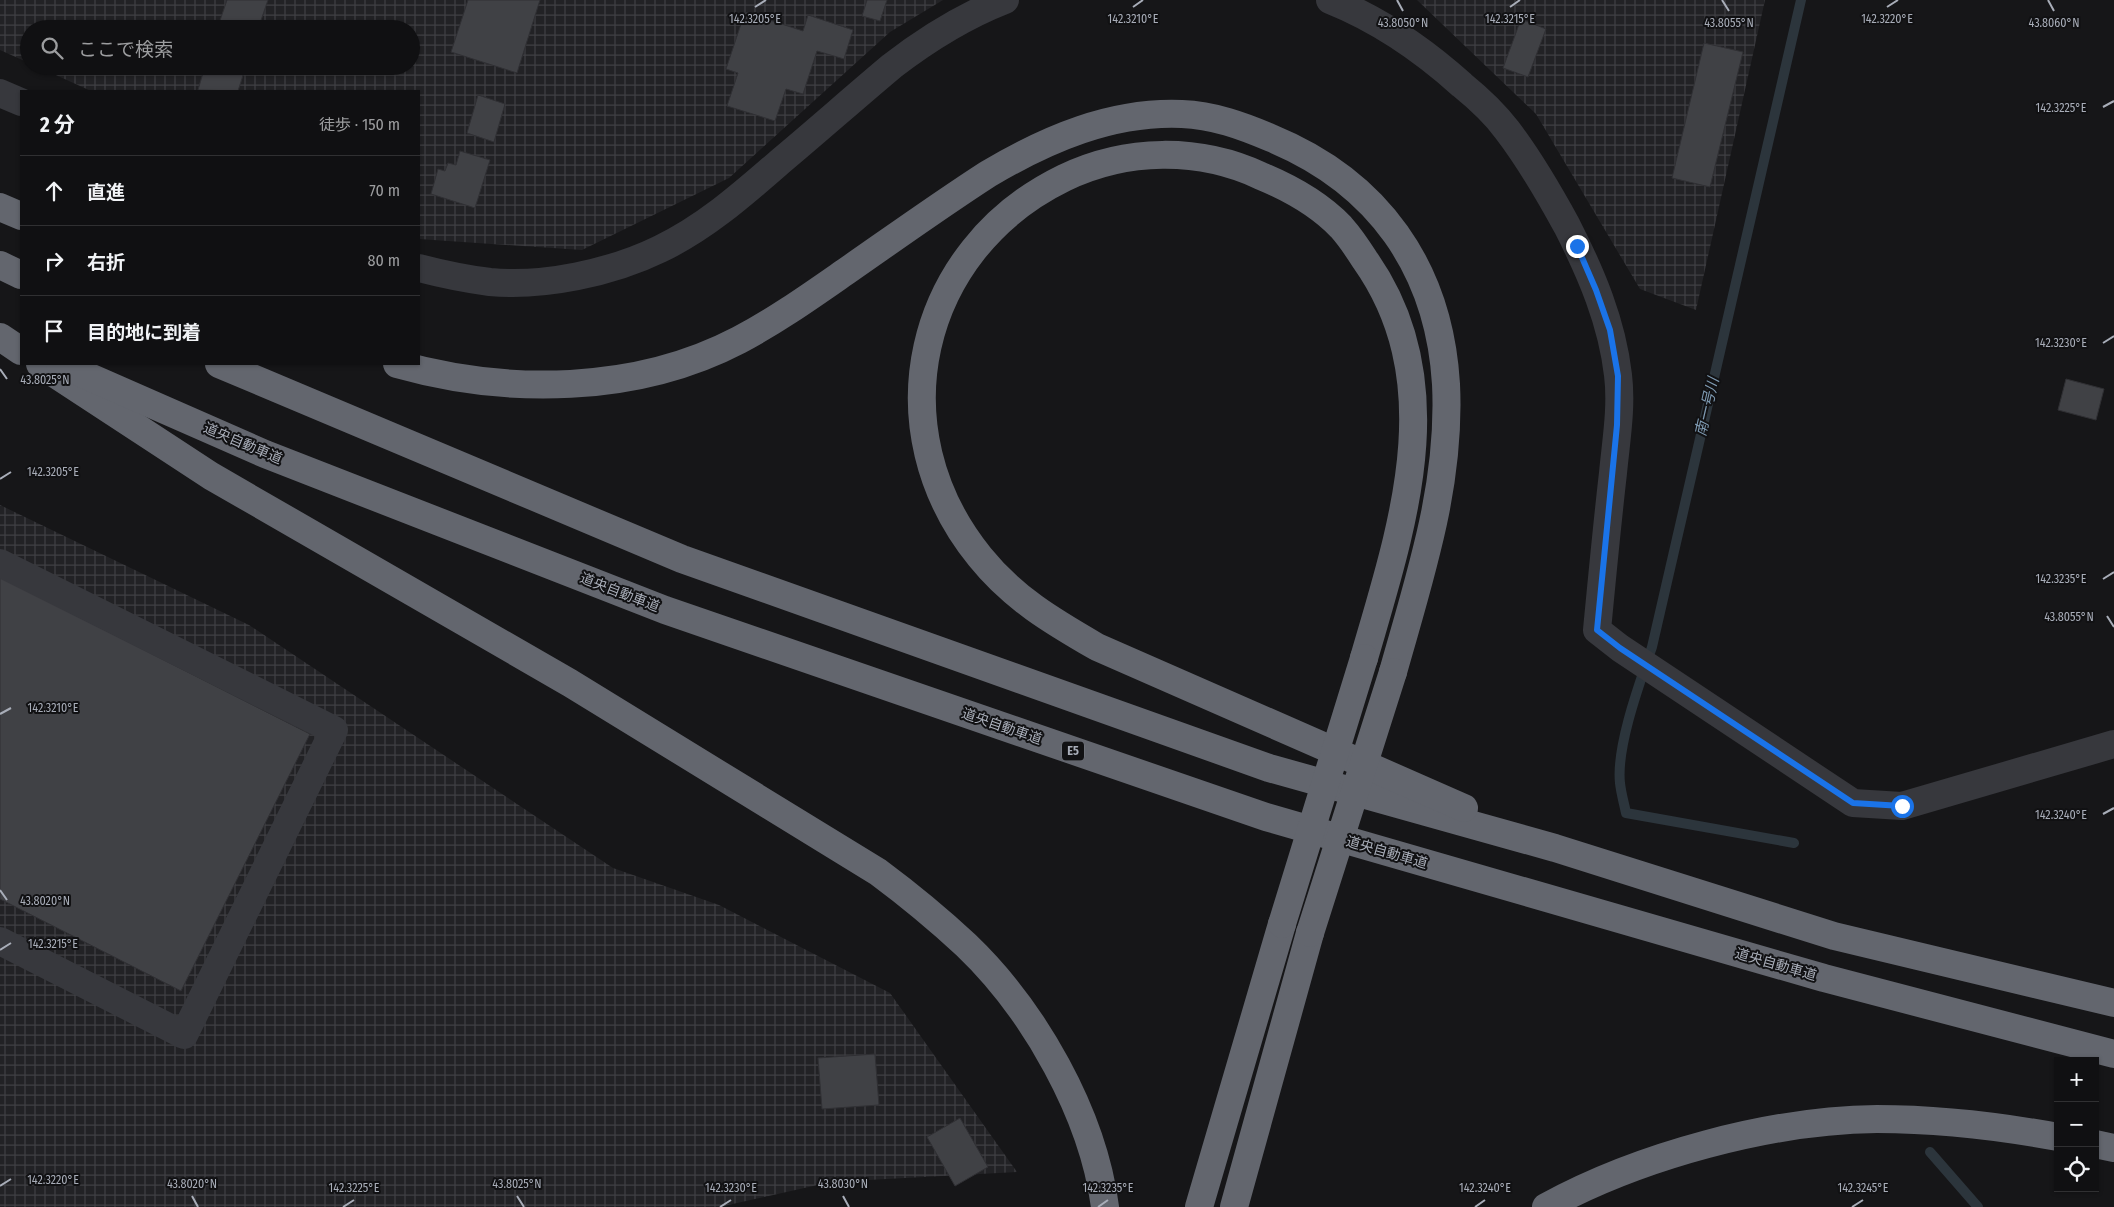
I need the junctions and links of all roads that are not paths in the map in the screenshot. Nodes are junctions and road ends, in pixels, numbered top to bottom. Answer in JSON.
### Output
{"nodes":[{"id":1,"x":1005,"y":0,"type":"edge"},
{"id":2,"x":1330,"y":0,"type":"edge"},
{"id":3,"x":0,"y":93,"type":"edge"},
{"id":4,"x":20,"y":102,"type":"edge"},
{"id":5,"x":0,"y":208,"type":"edge"},
{"id":6,"x":20,"y":216,"type":"edge"},
{"id":7,"x":0,"y":265,"type":"edge"},
{"id":8,"x":420,"y":268,"type":"edge"},
{"id":9,"x":20,"y":275,"type":"edge"},
{"id":10,"x":0,"y":337,"type":"edge"},
{"id":11,"x":20,"y":347,"type":"edge"},
{"id":12,"x":20,"y":351,"type":"edge"},
{"id":13,"x":42,"y":365,"type":"edge"},
{"id":14,"x":62,"y":365,"type":"edge"},
{"id":15,"x":221,"y":365,"type":"edge"},
{"id":16,"x":401,"y":365,"type":"edge"},
{"id":17,"x":0,"y":563,"type":"edge"},
{"id":18,"x":2114,"y":744,"type":"edge"},
{"id":19,"x":1555,"y":848,"type":"junction"},
{"id":20,"x":0,"y":941,"type":"edge"},
{"id":21,"x":2114,"y":1002,"type":"edge"},
{"id":22,"x":2114,"y":1054,"type":"edge"},
{"id":23,"x":2054,"y":1136,"type":"edge"},
{"id":24,"x":2099,"y":1145,"type":"edge"},
{"id":25,"x":2114,"y":1148,"type":"edge"},
{"id":26,"x":1105,"y":1207,"type":"edge"},
{"id":27,"x":1199,"y":1207,"type":"edge"},
{"id":28,"x":1234,"y":1207,"type":"edge"},
{"id":29,"x":1546,"y":1207,"type":"edge"}],
"edges":[{"from":1,"to":8,"type":"street"},
{"from":2,"to":18,"type":"street"},
{"from":3,"to":4,"type":"street"},
{"from":5,"to":6,"type":"highway"},
{"from":7,"to":9,"type":"highway"},
{"from":10,"to":11,"type":"highway"},
{"from":10,"to":12,"type":"highway"},
{"from":13,"to":26,"type":"highway"},
{"from":14,"to":22,"type":"highway","name":"道央自動車道","number":"E5"},
{"from":15,"to":19,"type":"highway"},
{"from":16,"to":28,"type":"highway","bridge":true},
{"from":17,"to":20,"type":"street"},
{"from":19,"to":21,"type":"highway"},
{"from":19,"to":27,"type":"highway","bridge":true},
{"from":23,"to":29,"type":"highway"},
{"from":24,"to":25,"type":"highway"}]}
